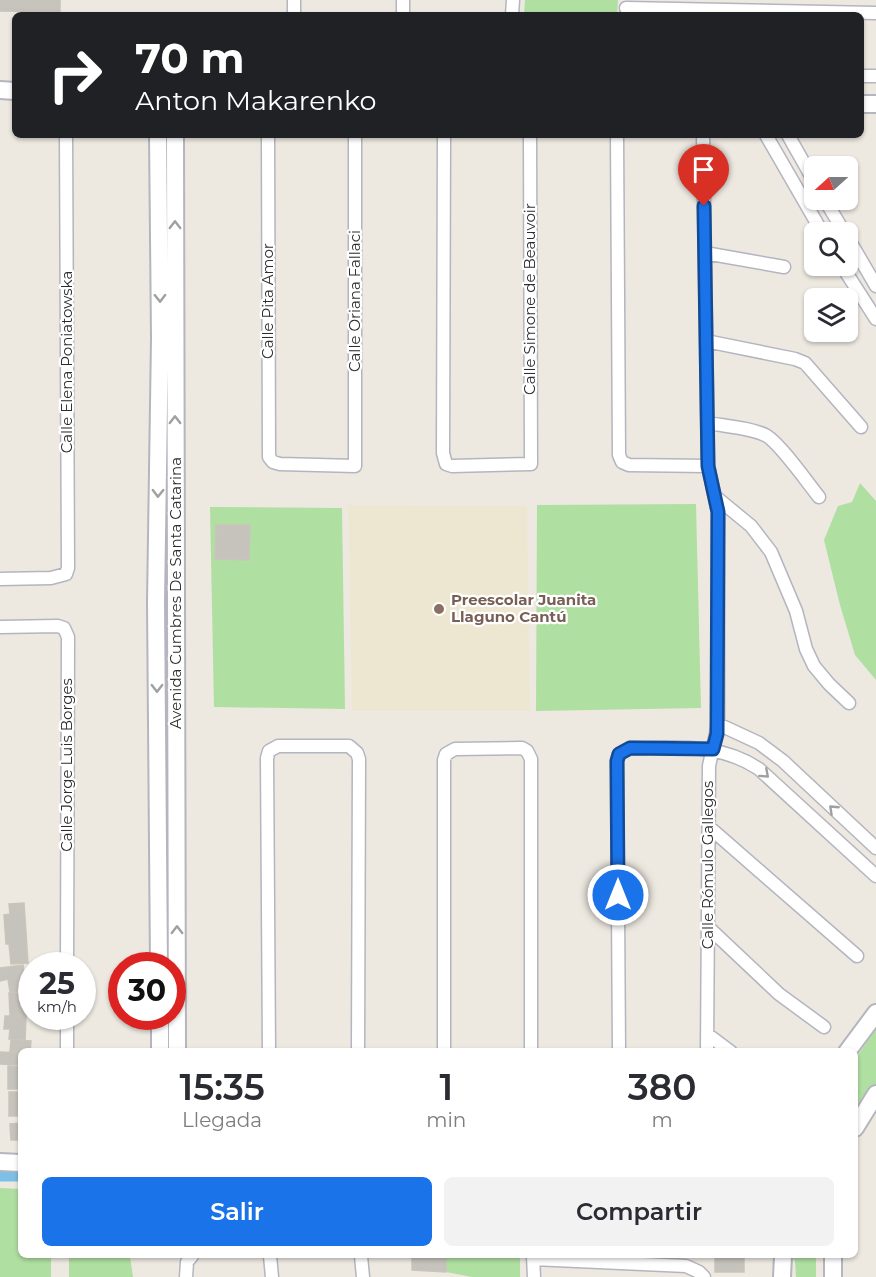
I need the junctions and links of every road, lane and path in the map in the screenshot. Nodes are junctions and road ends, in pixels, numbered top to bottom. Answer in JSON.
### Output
{"nodes":[{"id":1,"x":735,"y":5,"type":"edge"},
{"id":2,"x":832,"y":6,"type":"edge"},
{"id":3,"x":627,"y":8,"type":"edge"},
{"id":4,"x":642,"y":8,"type":"edge"},
{"id":5,"x":876,"y":12,"type":"edge"},
{"id":6,"x":66,"y":138,"type":"edge"},
{"id":7,"x":158,"y":138,"type":"edge"},
{"id":8,"x":175,"y":138,"type":"edge"},
{"id":9,"x":268,"y":138,"type":"edge"},
{"id":10,"x":355,"y":138,"type":"edge"},
{"id":11,"x":444,"y":138,"type":"edge"},
{"id":12,"x":530,"y":138,"type":"edge"},
{"id":13,"x":617,"y":138,"type":"edge"},
{"id":14,"x":703,"y":138,"type":"edge"},
{"id":15,"x":768,"y":138,"type":"edge"},
{"id":16,"x":790,"y":138,"type":"edge"},
{"id":17,"x":804,"y":163,"type":"edge"},
{"id":18,"x":816,"y":222,"type":"edge"},
{"id":19,"x":705,"y":253,"type":"junction"},
{"id":20,"x":858,"y":255,"type":"edge"},
{"id":21,"x":784,"y":267,"type":"dead end"},
{"id":22,"x":848,"y":276,"type":"edge"},
{"id":23,"x":876,"y":286,"type":"edge"},
{"id":24,"x":876,"y":319,"type":"edge"},
{"id":25,"x":706,"y":340,"type":"junction"},
{"id":26,"x":708,"y":423,"type":"junction"},
{"id":27,"x":861,"y":427,"type":"dead end"},
{"id":28,"x":355,"y":466,"type":"joint"},
{"id":29,"x":708,"y":466,"type":"junction"},
{"id":30,"x":819,"y":496,"type":"dead end"},
{"id":31,"x":717,"y":498,"type":"junction"},
{"id":32,"x":0,"y":579,"type":"edge"},
{"id":33,"x":157,"y":595,"type":"junction"},
{"id":34,"x":176,"y":595,"type":"junction"},
{"id":35,"x":0,"y":627,"type":"edge"},
{"id":36,"x":849,"y":703,"type":"dead end"},
{"id":37,"x":718,"y":724,"type":"junction"},
{"id":38,"x":713,"y":749,"type":"junction"},
{"id":39,"x":709,"y":827,"type":"junction"},
{"id":40,"x":876,"y":848,"type":"edge"},
{"id":41,"x":876,"y":876,"type":"edge"},
{"id":42,"x":708,"y":927,"type":"junction"},
{"id":43,"x":67,"y":952,"type":"edge"},
{"id":44,"x":159,"y":952,"type":"edge"},
{"id":45,"x":857,"y":956,"type":"dead end"},
{"id":46,"x":876,"y":1013,"type":"edge"},
{"id":47,"x":824,"y":1027,"type":"dead end"},
{"id":48,"x":67,"y":1030,"type":"edge"},
{"id":49,"x":160,"y":1030,"type":"edge"},
{"id":50,"x":707,"y":1034,"type":"junction"},
{"id":51,"x":67,"y":1048,"type":"edge"},
{"id":52,"x":160,"y":1048,"type":"edge"},
{"id":53,"x":177,"y":1048,"type":"edge"},
{"id":54,"x":268,"y":1048,"type":"edge"},
{"id":55,"x":358,"y":1048,"type":"edge"},
{"id":56,"x":444,"y":1048,"type":"edge"},
{"id":57,"x":531,"y":1048,"type":"edge"},
{"id":58,"x":619,"y":1048,"type":"edge"},
{"id":59,"x":707,"y":1048,"type":"edge"},
{"id":60,"x":726,"y":1048,"type":"edge"},
{"id":61,"x":850,"y":1048,"type":"edge"},
{"id":62,"x":875,"y":1096,"type":"edge"},
{"id":63,"x":858,"y":1123,"type":"edge"},
{"id":64,"x":0,"y":1162,"type":"edge"},
{"id":65,"x":18,"y":1163,"type":"edge"},
{"id":66,"x":190,"y":1258,"type":"edge"},
{"id":67,"x":270,"y":1258,"type":"edge"},
{"id":68,"x":362,"y":1258,"type":"edge"},
{"id":69,"x":533,"y":1258,"type":"edge"},
{"id":70,"x":551,"y":1258,"type":"edge"},
{"id":71,"x":783,"y":1258,"type":"edge"},
{"id":72,"x":833,"y":1258,"type":"edge"},
{"id":73,"x":630,"y":1263,"type":"junction"},
{"id":74,"x":186,"y":1277,"type":"edge"},
{"id":75,"x":272,"y":1277,"type":"edge"},
{"id":76,"x":363,"y":1277,"type":"edge"},
{"id":77,"x":534,"y":1277,"type":"edge"},
{"id":78,"x":630,"y":1277,"type":"edge"},
{"id":79,"x":704,"y":1277,"type":"edge"},
{"id":80,"x":782,"y":1277,"type":"edge"},
{"id":81,"x":833,"y":1277,"type":"edge"}],
"edges":[{"from":1,"to":2,"type":"street"},
{"from":1,"to":4,"type":"street"},
{"from":2,"to":5,"type":"street"},
{"from":3,"to":4,"type":"street"},
{"from":6,"to":32,"type":"street","name":"Calle Elena Poniatowska"},
{"from":7,"to":33,"type":"street","name":"Avenida Cumbres De Santa Catarina","one_way":true},
{"from":34,"to":8,"type":"street","name":"Avenida Cumbres De Santa Catarina","one_way":true},
{"from":9,"to":28,"type":"street","name":"Calle Pita Amor"},
{"from":10,"to":28,"type":"street","name":"Calle Oriana Fallaci"},
{"from":11,"to":12,"type":"street","name":"Calle Simone de Beauvoir"},
{"from":13,"to":29,"type":"street"},
{"from":14,"to":19,"type":"street","name":"Calle Rómulo Gallegos"},
{"from":15,"to":18,"type":"street"},
{"from":16,"to":17,"type":"street"},
{"from":19,"to":21,"type":"street"},
{"from":19,"to":25,"type":"street","name":"Calle Rómulo Gallegos"},
{"from":20,"to":23,"type":"street"},
{"from":22,"to":24,"type":"street"},
{"from":25,"to":26,"type":"street","name":"Calle Rómulo Gallegos"},
{"from":25,"to":27,"type":"street"},
{"from":26,"to":29,"type":"street","name":"Calle Rómulo Gallegos"},
{"from":26,"to":30,"type":"street"},
{"from":29,"to":31,"type":"street","name":"Calle Rómulo Gallegos"},
{"from":31,"to":36,"type":"street"},
{"from":31,"to":37,"type":"street","name":"Calle Rómulo Gallegos"},
{"from":33,"to":34,"type":"street"},
{"from":33,"to":44,"type":"street","name":"Avenida Cumbres De Santa Catarina","one_way":true},
{"from":53,"to":34,"type":"street","name":"Avenida Cumbres De Santa Catarina","one_way":true},
{"from":35,"to":43,"type":"street","name":"Calle Jorge Luis Borges"},
{"from":37,"to":38,"type":"street","name":"Calle Rómulo Gallegos"},
{"from":40,"to":37,"type":"street","one_way":true},
{"from":38,"to":39,"type":"street","name":"Calle Rómulo Gallegos"},
{"from":38,"to":41,"type":"street","one_way":true},
{"from":38,"to":58,"type":"street"},
{"from":39,"to":42,"type":"street","name":"Calle Rómulo Gallegos"},
{"from":39,"to":45,"type":"street"},
{"from":42,"to":47,"type":"street"},
{"from":42,"to":50,"type":"street","name":"Calle Rómulo Gallegos"},
{"from":46,"to":61,"type":"street"},
{"from":48,"to":51,"type":"street"},
{"from":49,"to":52,"type":"street"},
{"from":50,"to":59,"type":"street","name":"Calle Rómulo Gallegos"},
{"from":50,"to":60,"type":"street"},
{"from":54,"to":55,"type":"street"},
{"from":56,"to":57,"type":"street"},
{"from":62,"to":63,"type":"street"},
{"from":64,"to":65,"type":"street"},
{"from":66,"to":74,"type":"street"},
{"from":67,"to":75,"type":"street"},
{"from":68,"to":76,"type":"street"},
{"from":69,"to":70,"type":"street"},
{"from":69,"to":77,"type":"street"},
{"from":70,"to":73,"type":"street"},
{"from":71,"to":80,"type":"street"},
{"from":72,"to":81,"type":"street"},
{"from":73,"to":78,"type":"street"},
{"from":73,"to":79,"type":"street"}]}
